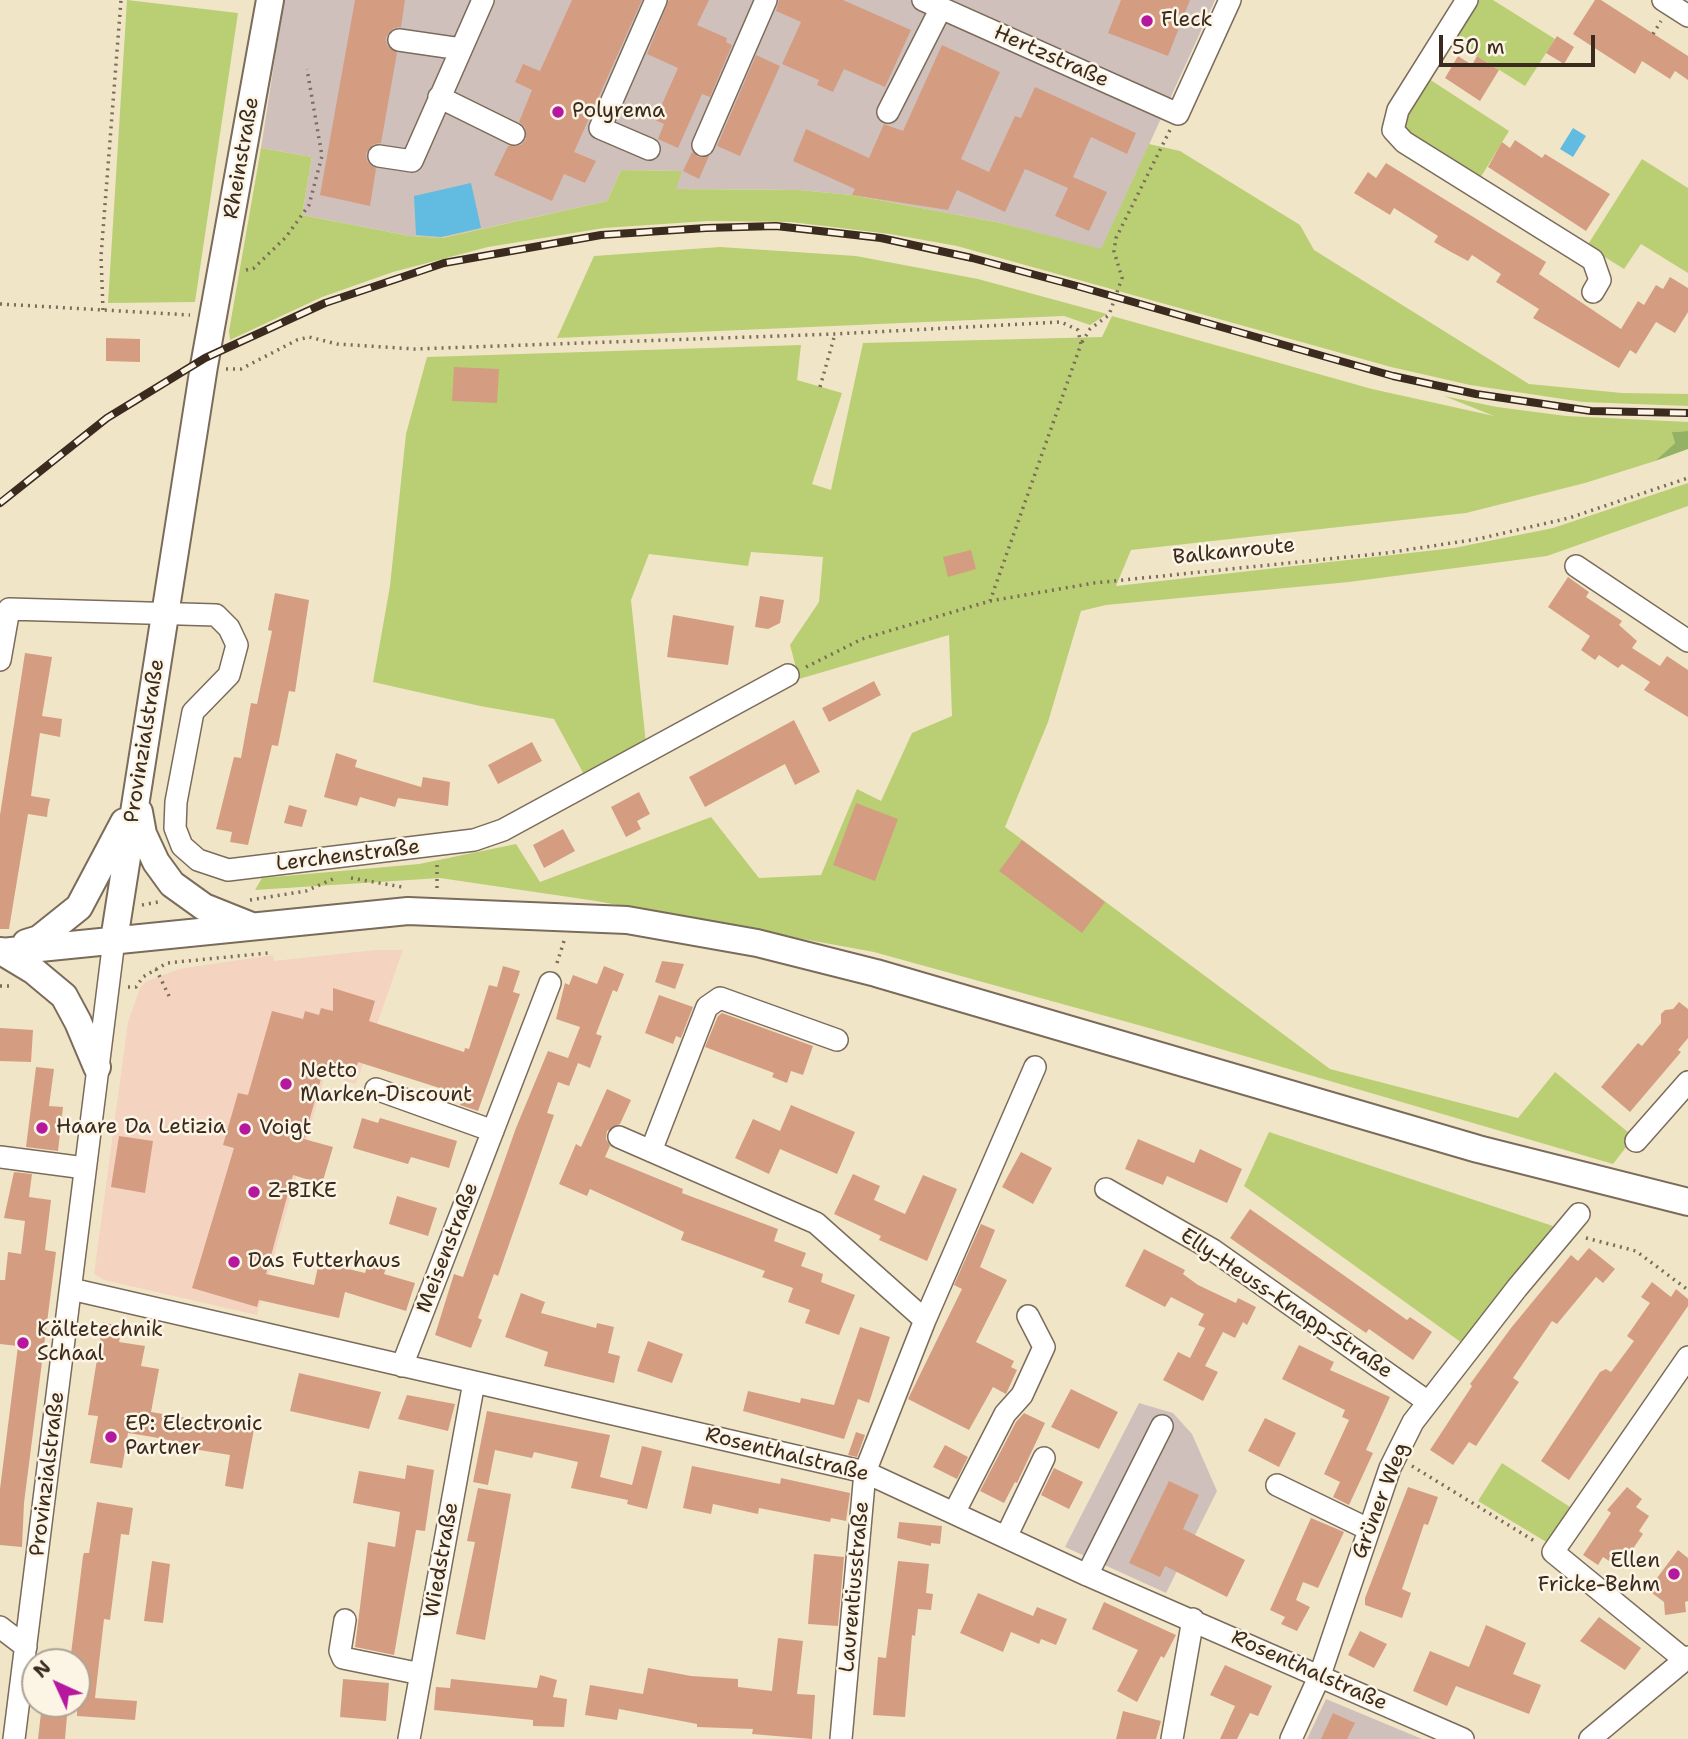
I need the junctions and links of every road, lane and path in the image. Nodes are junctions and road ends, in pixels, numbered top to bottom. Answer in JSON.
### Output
{"nodes":[{"id":1,"x":121,"y":0,"type":"edge"},
{"id":2,"x":270,"y":0,"type":"edge"},
{"id":3,"x":483,"y":0,"type":"edge"},
{"id":4,"x":656,"y":0,"type":"edge"},
{"id":5,"x":766,"y":0,"type":"edge"},
{"id":6,"x":1230,"y":0,"type":"edge"},
{"id":7,"x":1467,"y":0,"type":"edge"},
{"id":8,"x":1663,"y":0,"type":"edge"},
{"id":9,"x":932,"y":4,"type":"edge"},
{"id":10,"x":1688,"y":16,"type":"edge"},
{"id":11,"x":399,"y":40,"type":"dead end"},
{"id":12,"x":461,"y":49,"type":"junction"},
{"id":13,"x":307,"y":69,"type":"dead end"},
{"id":14,"x":439,"y":97,"type":"junction"},
{"id":15,"x":888,"y":112,"type":"dead end"},
{"id":16,"x":1178,"y":114,"type":"junction"},
{"id":17,"x":514,"y":134,"type":"dead end"},
{"id":18,"x":703,"y":145,"type":"dead end"},
{"id":19,"x":649,"y":149,"type":"dead end"},
{"id":20,"x":379,"y":156,"type":"dead end"},
{"id":21,"x":220,"y":277,"type":"junction"},
{"id":22,"x":1593,"y":292,"type":"dead end"},
{"id":23,"x":0,"y":304,"type":"edge"},
{"id":24,"x":103,"y":310,"type":"junction"},
{"id":25,"x":213,"y":316,"type":"junction"},
{"id":26,"x":835,"y":334,"type":"junction"},
{"id":27,"x":1081,"y":344,"type":"junction"},
{"id":28,"x":204,"y":366,"type":"junction"},
{"id":29,"x":820,"y":387,"type":"dead end"},
{"id":30,"x":1688,"y":478,"type":"edge"},
{"id":31,"x":1576,"y":566,"type":"dead end"},
{"id":32,"x":989,"y":601,"type":"junction"},
{"id":33,"x":164,"y":611,"type":"junction"},
{"id":34,"x":1688,"y":641,"type":"edge"},
{"id":35,"x":0,"y":660,"type":"edge"},
{"id":36,"x":788,"y":675,"type":"joint"},
{"id":37,"x":137,"y":796,"type":"junction"},
{"id":38,"x":322,"y":884,"type":"dead end"},
{"id":39,"x":383,"y":885,"type":"dead end"},
{"id":40,"x":373,"y":889,"type":"dead end"},
{"id":41,"x":324,"y":894,"type":"dead end"},
{"id":42,"x":573,"y":916,"type":"junction"},
{"id":43,"x":250,"y":925,"type":"junction"},
{"id":44,"x":114,"y":940,"type":"junction"},
{"id":45,"x":1,"y":952,"type":"edge"},
{"id":46,"x":268,"y":953,"type":"dead end"},
{"id":47,"x":156,"y":969,"type":"junction"},
{"id":48,"x":550,"y":983,"type":"joint"},
{"id":49,"x":136,"y":987,"type":"dead end"},
{"id":50,"x":171,"y":1000,"type":"dead end"},
{"id":51,"x":837,"y":1040,"type":"dead end"},
{"id":52,"x":97,"y":1067,"type":"junction"},
{"id":53,"x":1035,"y":1067,"type":"dead end"},
{"id":54,"x":1688,"y":1082,"type":"edge"},
{"id":55,"x":376,"y":1089,"type":"dead end"},
{"id":56,"x":493,"y":1131,"type":"junction"},
{"id":57,"x":619,"y":1137,"type":"dead end"},
{"id":58,"x":1636,"y":1141,"type":"dead end"},
{"id":59,"x":651,"y":1151,"type":"junction"},
{"id":60,"x":0,"y":1157,"type":"edge"},
{"id":61,"x":85,"y":1168,"type":"junction"},
{"id":62,"x":1106,"y":1189,"type":"dead end"},
{"id":63,"x":1688,"y":1202,"type":"edge"},
{"id":64,"x":1580,"y":1214,"type":"dead end"},
{"id":65,"x":1563,"y":1233,"type":"junction"},
{"id":66,"x":71,"y":1289,"type":"junction"},
{"id":67,"x":1688,"y":1290,"type":"edge"},
{"id":68,"x":1028,"y":1316,"type":"dead end"},
{"id":69,"x":925,"y":1320,"type":"junction"},
{"id":70,"x":1688,"y":1357,"type":"edge"},
{"id":71,"x":402,"y":1366,"type":"junction"},
{"id":72,"x":474,"y":1382,"type":"junction"},
{"id":73,"x":1428,"y":1402,"type":"junction"},
{"id":74,"x":1162,"y":1426,"type":"dead end"},
{"id":75,"x":1396,"y":1456,"type":"junction"},
{"id":76,"x":1044,"y":1458,"type":"dead end"},
{"id":77,"x":865,"y":1472,"type":"junction"},
{"id":78,"x":1277,"y":1485,"type":"dead end"},
{"id":79,"x":954,"y":1513,"type":"junction"},
{"id":80,"x":1368,"y":1529,"type":"junction"},
{"id":81,"x":1006,"y":1537,"type":"junction"},
{"id":82,"x":1553,"y":1552,"type":"junction"},
{"id":83,"x":1087,"y":1575,"type":"junction"},
{"id":84,"x":1193,"y":1619,"type":"junction"},
{"id":85,"x":345,"y":1620,"type":"dead end"},
{"id":86,"x":0,"y":1627,"type":"edge"},
{"id":87,"x":26,"y":1647,"type":"junction"},
{"id":88,"x":1687,"y":1658,"type":"edge"},
{"id":89,"x":421,"y":1674,"type":"junction"},
{"id":90,"x":1320,"y":1675,"type":"junction"},
{"id":91,"x":14,"y":1739,"type":"edge"},
{"id":92,"x":409,"y":1739,"type":"edge"},
{"id":93,"x":420,"y":1739,"type":"edge"},
{"id":94,"x":841,"y":1739,"type":"edge"},
{"id":95,"x":1172,"y":1739,"type":"edge"},
{"id":96,"x":1291,"y":1739,"type":"edge"},
{"id":97,"x":1463,"y":1739,"type":"edge"},
{"id":98,"x":1590,"y":1739,"type":"edge"}],
"edges":[{"from":1,"to":24,"type":"path"},
{"from":2,"to":21,"type":"main road","name":"Rheinstraße"},
{"from":3,"to":12,"type":"street"},
{"from":4,"to":19,"type":"street"},
{"from":5,"to":18,"type":"street"},
{"from":6,"to":16,"type":"street"},
{"from":7,"to":22,"type":"street"},
{"from":8,"to":10,"type":"street"},
{"from":9,"to":15,"type":"street"},
{"from":9,"to":16,"type":"street","name":"Hertzstraße"},
{"from":11,"to":12,"type":"street"},
{"from":12,"to":14,"type":"street"},
{"from":13,"to":21,"type":"path"},
{"from":14,"to":17,"type":"street"},
{"from":14,"to":20,"type":"street"},
{"from":16,"to":27,"type":"path"},
{"from":21,"to":25,"type":"main road","name":"Rheinstraße"},
{"from":23,"to":24,"type":"path"},
{"from":24,"to":25,"type":"path"},
{"from":25,"to":28,"type":"main road","name":"Provinzialstraße"},
{"from":26,"to":27,"type":"path"},
{"from":26,"to":28,"type":"path"},
{"from":26,"to":29,"type":"path"},
{"from":27,"to":32,"type":"path"},
{"from":28,"to":33,"type":"main road","name":"Provinzialstraße"},
{"from":30,"to":32,"type":"path","name":"Balkanroute"},
{"from":31,"to":34,"type":"street"},
{"from":32,"to":36,"type":"path","name":"Balkanroute"},
{"from":33,"to":35,"type":"street"},
{"from":33,"to":36,"type":"street","name":"Lerchenstraße"},
{"from":33,"to":37,"type":"main road","name":"Provinzialstraße"},
{"from":37,"to":43,"type":"main road"},
{"from":37,"to":44,"type":"main road","name":"Provinzialstraße"},
{"from":37,"to":45,"type":"main road"},
{"from":38,"to":41,"type":"path"},
{"from":39,"to":40,"type":"path"},
{"from":42,"to":43,"type":"main road"},
{"from":42,"to":48,"type":"path"},
{"from":42,"to":63,"type":"main road"},
{"from":43,"to":44,"type":"main road"},
{"from":44,"to":45,"type":"main road"},
{"from":44,"to":52,"type":"street","name":"Provinzialstraße"},
{"from":45,"to":52,"type":"main road"},
{"from":46,"to":47,"type":"path"},
{"from":47,"to":49,"type":"path"},
{"from":47,"to":50,"type":"path"},
{"from":48,"to":56,"type":"street","name":"Meisenstraße"},
{"from":51,"to":59,"type":"street"},
{"from":52,"to":61,"type":"street","name":"Provinzialstraße"},
{"from":53,"to":69,"type":"street","name":"Laurentiusstraße"},
{"from":54,"to":58,"type":"street"},
{"from":55,"to":56,"type":"street"},
{"from":56,"to":71,"type":"street","name":"Meisenstraße"},
{"from":57,"to":59,"type":"street"},
{"from":59,"to":69,"type":"street"},
{"from":60,"to":61,"type":"street"},
{"from":61,"to":66,"type":"street","name":"Provinzialstraße"},
{"from":62,"to":73,"type":"street","name":"Elly-Heuss-Knapp-Straße"},
{"from":64,"to":65,"type":"street","name":"Grüner Weg"},
{"from":65,"to":67,"type":"path"},
{"from":65,"to":73,"type":"street","name":"Grüner Weg"},
{"from":66,"to":71,"type":"street","name":"Rosenthalstraße"},
{"from":66,"to":87,"type":"street","name":"Provinzialstraße"},
{"from":68,"to":79,"type":"street"},
{"from":69,"to":77,"type":"street","name":"Laurentiusstraße"},
{"from":70,"to":82,"type":"street"},
{"from":71,"to":72,"type":"street","name":"Rosenthalstraße"},
{"from":72,"to":77,"type":"street","name":"Rosenthalstraße"},
{"from":72,"to":89,"type":"street","name":"Wiedstraße"},
{"from":73,"to":75,"type":"street","name":"Grüner Weg"},
{"from":74,"to":83,"type":"street"},
{"from":75,"to":80,"type":"street","name":"Grüner Weg"},
{"from":75,"to":82,"type":"path"},
{"from":76,"to":81,"type":"street"},
{"from":77,"to":79,"type":"street","name":"Rosenthalstraße"},
{"from":77,"to":94,"type":"street","name":"Laurentiusstraße"},
{"from":78,"to":80,"type":"street"},
{"from":79,"to":81,"type":"street","name":"Rosenthalstraße"},
{"from":80,"to":90,"type":"street","name":"Grüner Weg"},
{"from":81,"to":83,"type":"street","name":"Rosenthalstraße"},
{"from":82,"to":88,"type":"street"},
{"from":83,"to":84,"type":"street","name":"Rosenthalstraße"},
{"from":84,"to":90,"type":"street","name":"Rosenthalstraße"},
{"from":84,"to":95,"type":"street"},
{"from":85,"to":89,"type":"street"},
{"from":86,"to":87,"type":"street"},
{"from":87,"to":91,"type":"street","name":"Provinzialstraße"},
{"from":88,"to":98,"type":"street"},
{"from":89,"to":92,"type":"street","name":"Wiedstraße"},
{"from":90,"to":96,"type":"street","name":"Grüner Weg"},
{"from":90,"to":97,"type":"street","name":"Rosenthalstraße"},
{"from":92,"to":93,"type":"street"}]}
